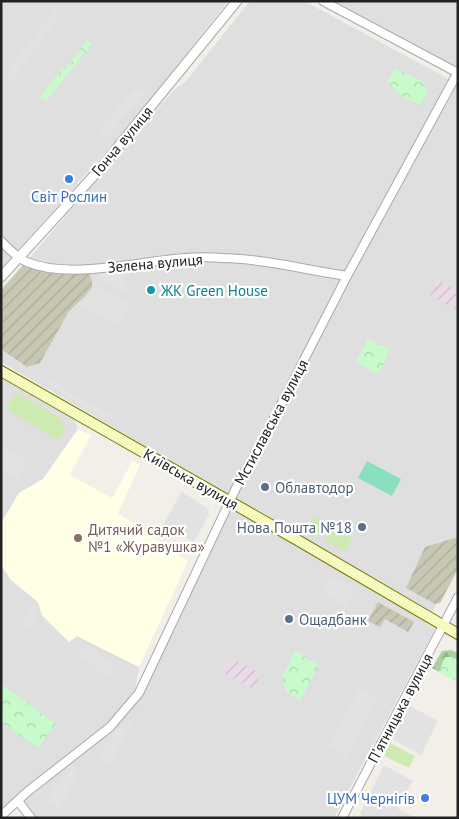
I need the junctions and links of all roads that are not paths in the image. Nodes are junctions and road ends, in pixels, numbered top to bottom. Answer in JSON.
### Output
{"nodes":[{"id":1,"x":237,"y":1,"type":"edge"},
{"id":2,"x":323,"y":1,"type":"edge"},
{"id":3,"x":458,"y":73,"type":"edge"},
{"id":4,"x":1,"y":241,"type":"edge"},
{"id":5,"x":18,"y":257,"type":"junction"},
{"id":6,"x":347,"y":276,"type":"junction"},
{"id":7,"x":1,"y":277,"type":"edge"},
{"id":8,"x":1,"y":371,"type":"edge"},
{"id":9,"x":230,"y":502,"type":"junction"},
{"id":10,"x":458,"y":597,"type":"edge"},
{"id":11,"x":443,"y":626,"type":"junction"},
{"id":12,"x":458,"y":634,"type":"edge"},
{"id":13,"x":18,"y":801,"type":"junction"},
{"id":14,"x":1,"y":816,"type":"edge"},
{"id":15,"x":31,"y":818,"type":"edge"},
{"id":16,"x":342,"y":818,"type":"edge"}],
"edges":[{"from":1,"to":5,"type":"street","name":"Гонча вулиця"},
{"from":2,"to":3,"type":"street"},
{"from":3,"to":6,"type":"street","name":"Мстиславська вулиця"},
{"from":4,"to":5,"type":"street","name":"Зелена вулиця"},
{"from":5,"to":6,"type":"street","name":"Зелена вулиця"},
{"from":5,"to":7,"type":"street","name":"Гонча вулиця"},
{"from":6,"to":9,"type":"street","name":"Мстиславська вулиця"},
{"from":8,"to":9,"type":"main road","name":"Київська вулиця"},
{"from":9,"to":11,"type":"main road","name":"Київська вулиця"},
{"from":9,"to":13,"type":"street","name":"Мстиславська вулиця"},
{"from":10,"to":11,"type":"street","name":"Пʼятницька вулиця"},
{"from":11,"to":12,"type":"main road","name":"Київська вулиця"},
{"from":11,"to":16,"type":"street","name":"Пʼятницька вулиця"},
{"from":13,"to":14,"type":"street","name":"Мстиславська вулиця"},
{"from":13,"to":15,"type":"street"}]}
